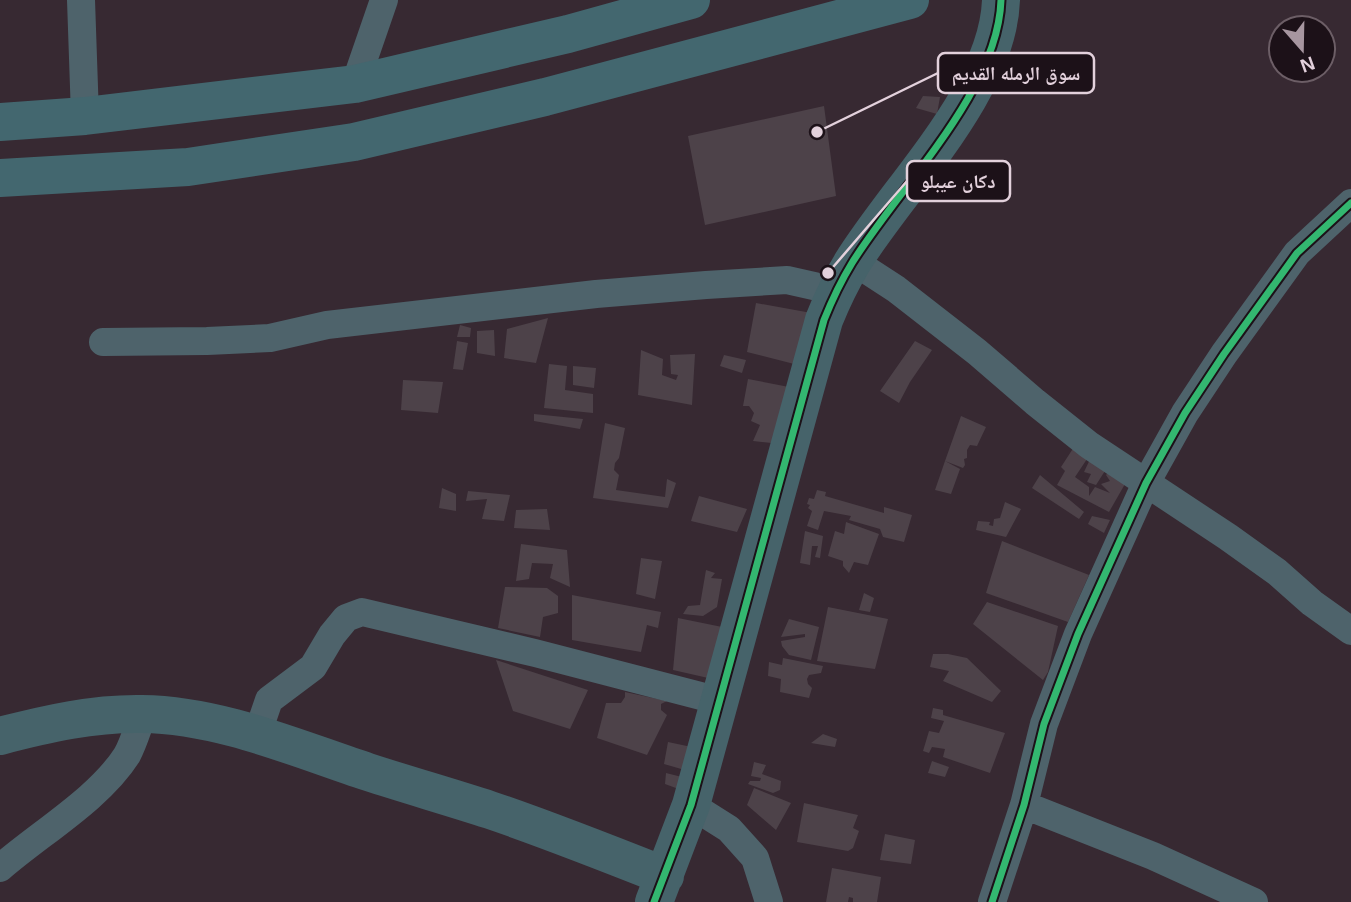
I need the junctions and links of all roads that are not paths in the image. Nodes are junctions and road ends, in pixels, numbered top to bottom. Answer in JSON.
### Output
{"nodes":[{"id":1,"x":81,"y":0,"type":"edge"},
{"id":2,"x":384,"y":0,"type":"edge"},
{"id":3,"x":691,"y":0,"type":"edge"},
{"id":4,"x":910,"y":0,"type":"edge"},
{"id":5,"x":1001,"y":0,"type":"edge"},
{"id":6,"x":355,"y":83,"type":"junction"},
{"id":7,"x":85,"y":116,"type":"junction"},
{"id":8,"x":0,"y":122,"type":"edge"},
{"id":9,"x":0,"y":177,"type":"edge"},
{"id":10,"x":1351,"y":203,"type":"edge"},
{"id":11,"x":845,"y":276,"type":"junction"},
{"id":12,"x":103,"y":342,"type":"dead end"},
{"id":13,"x":1146,"y":483,"type":"junction"},
{"id":14,"x":1351,"y":631,"type":"edge"},
{"id":15,"x":720,"y":701,"type":"junction"},
{"id":16,"x":143,"y":714,"type":"junction"},
{"id":17,"x":257,"y":735,"type":"junction"},
{"id":18,"x":0,"y":736,"type":"edge"},
{"id":19,"x":691,"y":805,"type":"junction"},
{"id":20,"x":1024,"y":805,"type":"junction"},
{"id":21,"x":0,"y":868,"type":"edge"},
{"id":22,"x":659,"y":889,"type":"edge"},
{"id":23,"x":769,"y":902,"type":"edge"},
{"id":24,"x":992,"y":902,"type":"edge"},
{"id":25,"x":1254,"y":902,"type":"edge"}],
"edges":[{"from":1,"to":7,"type":"street"},
{"from":2,"to":6,"type":"street"},
{"from":3,"to":6,"type":"main road"},
{"from":4,"to":9,"type":"main road"},
{"from":5,"to":11,"type":"street"},
{"from":6,"to":7,"type":"main road"},
{"from":7,"to":8,"type":"main road"},
{"from":10,"to":13,"type":"street"},
{"from":11,"to":12,"type":"street"},
{"from":11,"to":13,"type":"street"},
{"from":11,"to":15,"type":"street"},
{"from":13,"to":14,"type":"street"},
{"from":13,"to":20,"type":"street"},
{"from":15,"to":17,"type":"street"},
{"from":15,"to":19,"type":"street"},
{"from":16,"to":17,"type":"street"},
{"from":16,"to":18,"type":"street"},
{"from":16,"to":21,"type":"street"},
{"from":17,"to":22,"type":"street"},
{"from":19,"to":22,"type":"street"},
{"from":19,"to":23,"type":"street"},
{"from":20,"to":24,"type":"street"},
{"from":20,"to":25,"type":"street"}]}
